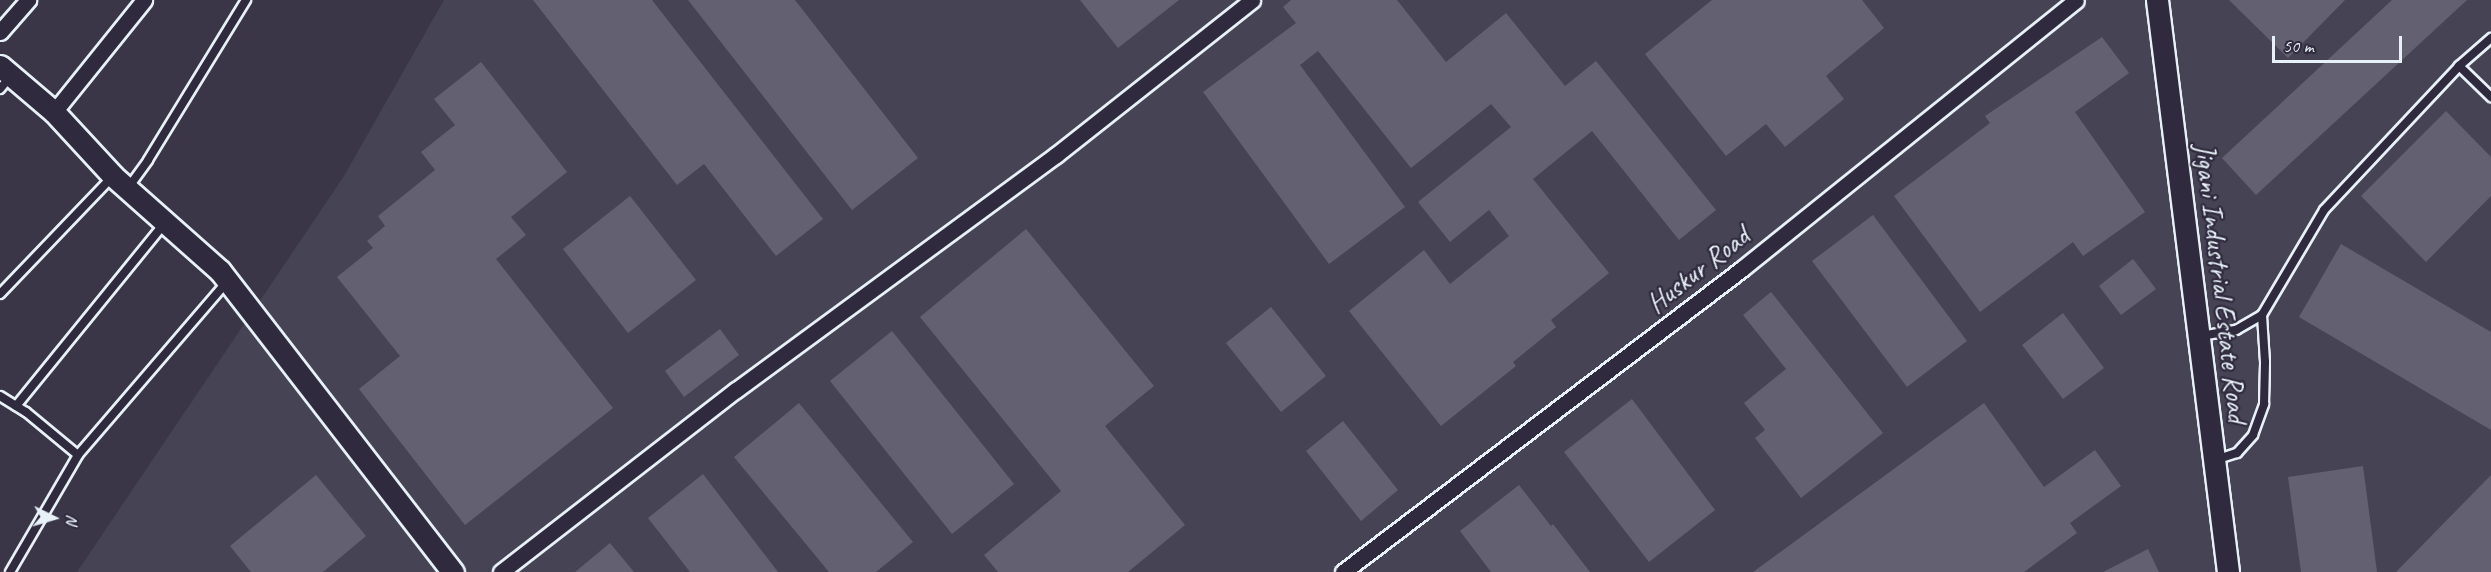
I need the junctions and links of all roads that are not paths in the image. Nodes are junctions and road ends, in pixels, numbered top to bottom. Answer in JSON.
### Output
{"nodes":[{"id":1,"x":28,"y":0,"type":"edge"},
{"id":2,"x":144,"y":0,"type":"edge"},
{"id":3,"x":246,"y":0,"type":"edge"},
{"id":4,"x":1252,"y":0,"type":"edge"},
{"id":5,"x":2076,"y":0,"type":"edge"},
{"id":6,"x":2157,"y":0,"type":"edge"},
{"id":7,"x":0,"y":32,"type":"edge"},
{"id":8,"x":2491,"y":38,"type":"edge"},
{"id":9,"x":2459,"y":66,"type":"junction"},
{"id":10,"x":4,"y":77,"type":"edge"},
{"id":11,"x":2491,"y":97,"type":"edge"},
{"id":12,"x":54,"y":112,"type":"junction"},
{"id":13,"x":120,"y":183,"type":"junction"},
{"id":14,"x":165,"y":223,"type":"junction"},
{"id":15,"x":227,"y":282,"type":"junction"},
{"id":16,"x":0,"y":294,"type":"edge"},
{"id":17,"x":2262,"y":315,"type":"junction"},
{"id":18,"x":2198,"y":337,"type":"junction"},
{"id":19,"x":0,"y":396,"type":"edge"},
{"id":20,"x":16,"y":406,"type":"junction"},
{"id":21,"x":78,"y":456,"type":"junction"},
{"id":22,"x":2214,"y":460,"type":"junction"},
{"id":23,"x":10,"y":572,"type":"edge"},
{"id":24,"x":453,"y":572,"type":"edge"},
{"id":25,"x":501,"y":572,"type":"edge"},
{"id":26,"x":1343,"y":572,"type":"edge"},
{"id":27,"x":2228,"y":572,"type":"edge"}],
"edges":[{"from":1,"to":7,"type":"street"},
{"from":2,"to":12,"type":"street"},
{"from":3,"to":13,"type":"lane"},
{"from":4,"to":25,"type":"street"},
{"from":5,"to":26,"type":"street","name":"Huskur Road"},
{"from":6,"to":18,"type":"street","name":"Jigani Industrial Estate Road"},
{"from":8,"to":9,"type":"lane"},
{"from":9,"to":11,"type":"lane"},
{"from":9,"to":17,"type":"lane"},
{"from":10,"to":12,"type":"street"},
{"from":12,"to":13,"type":"street"},
{"from":13,"to":14,"type":"street"},
{"from":13,"to":16,"type":"lane"},
{"from":14,"to":15,"type":"street"},
{"from":14,"to":20,"type":"lane"},
{"from":15,"to":21,"type":"lane"},
{"from":15,"to":24,"type":"street"},
{"from":17,"to":18,"type":"lane"},
{"from":17,"to":22,"type":"lane"},
{"from":18,"to":22,"type":"street","name":"Jigani Industrial Estate Road"},
{"from":19,"to":20,"type":"lane"},
{"from":20,"to":21,"type":"lane"},
{"from":21,"to":23,"type":"lane"},
{"from":22,"to":27,"type":"street","name":"Jigani Industrial Estate Road"}]}
